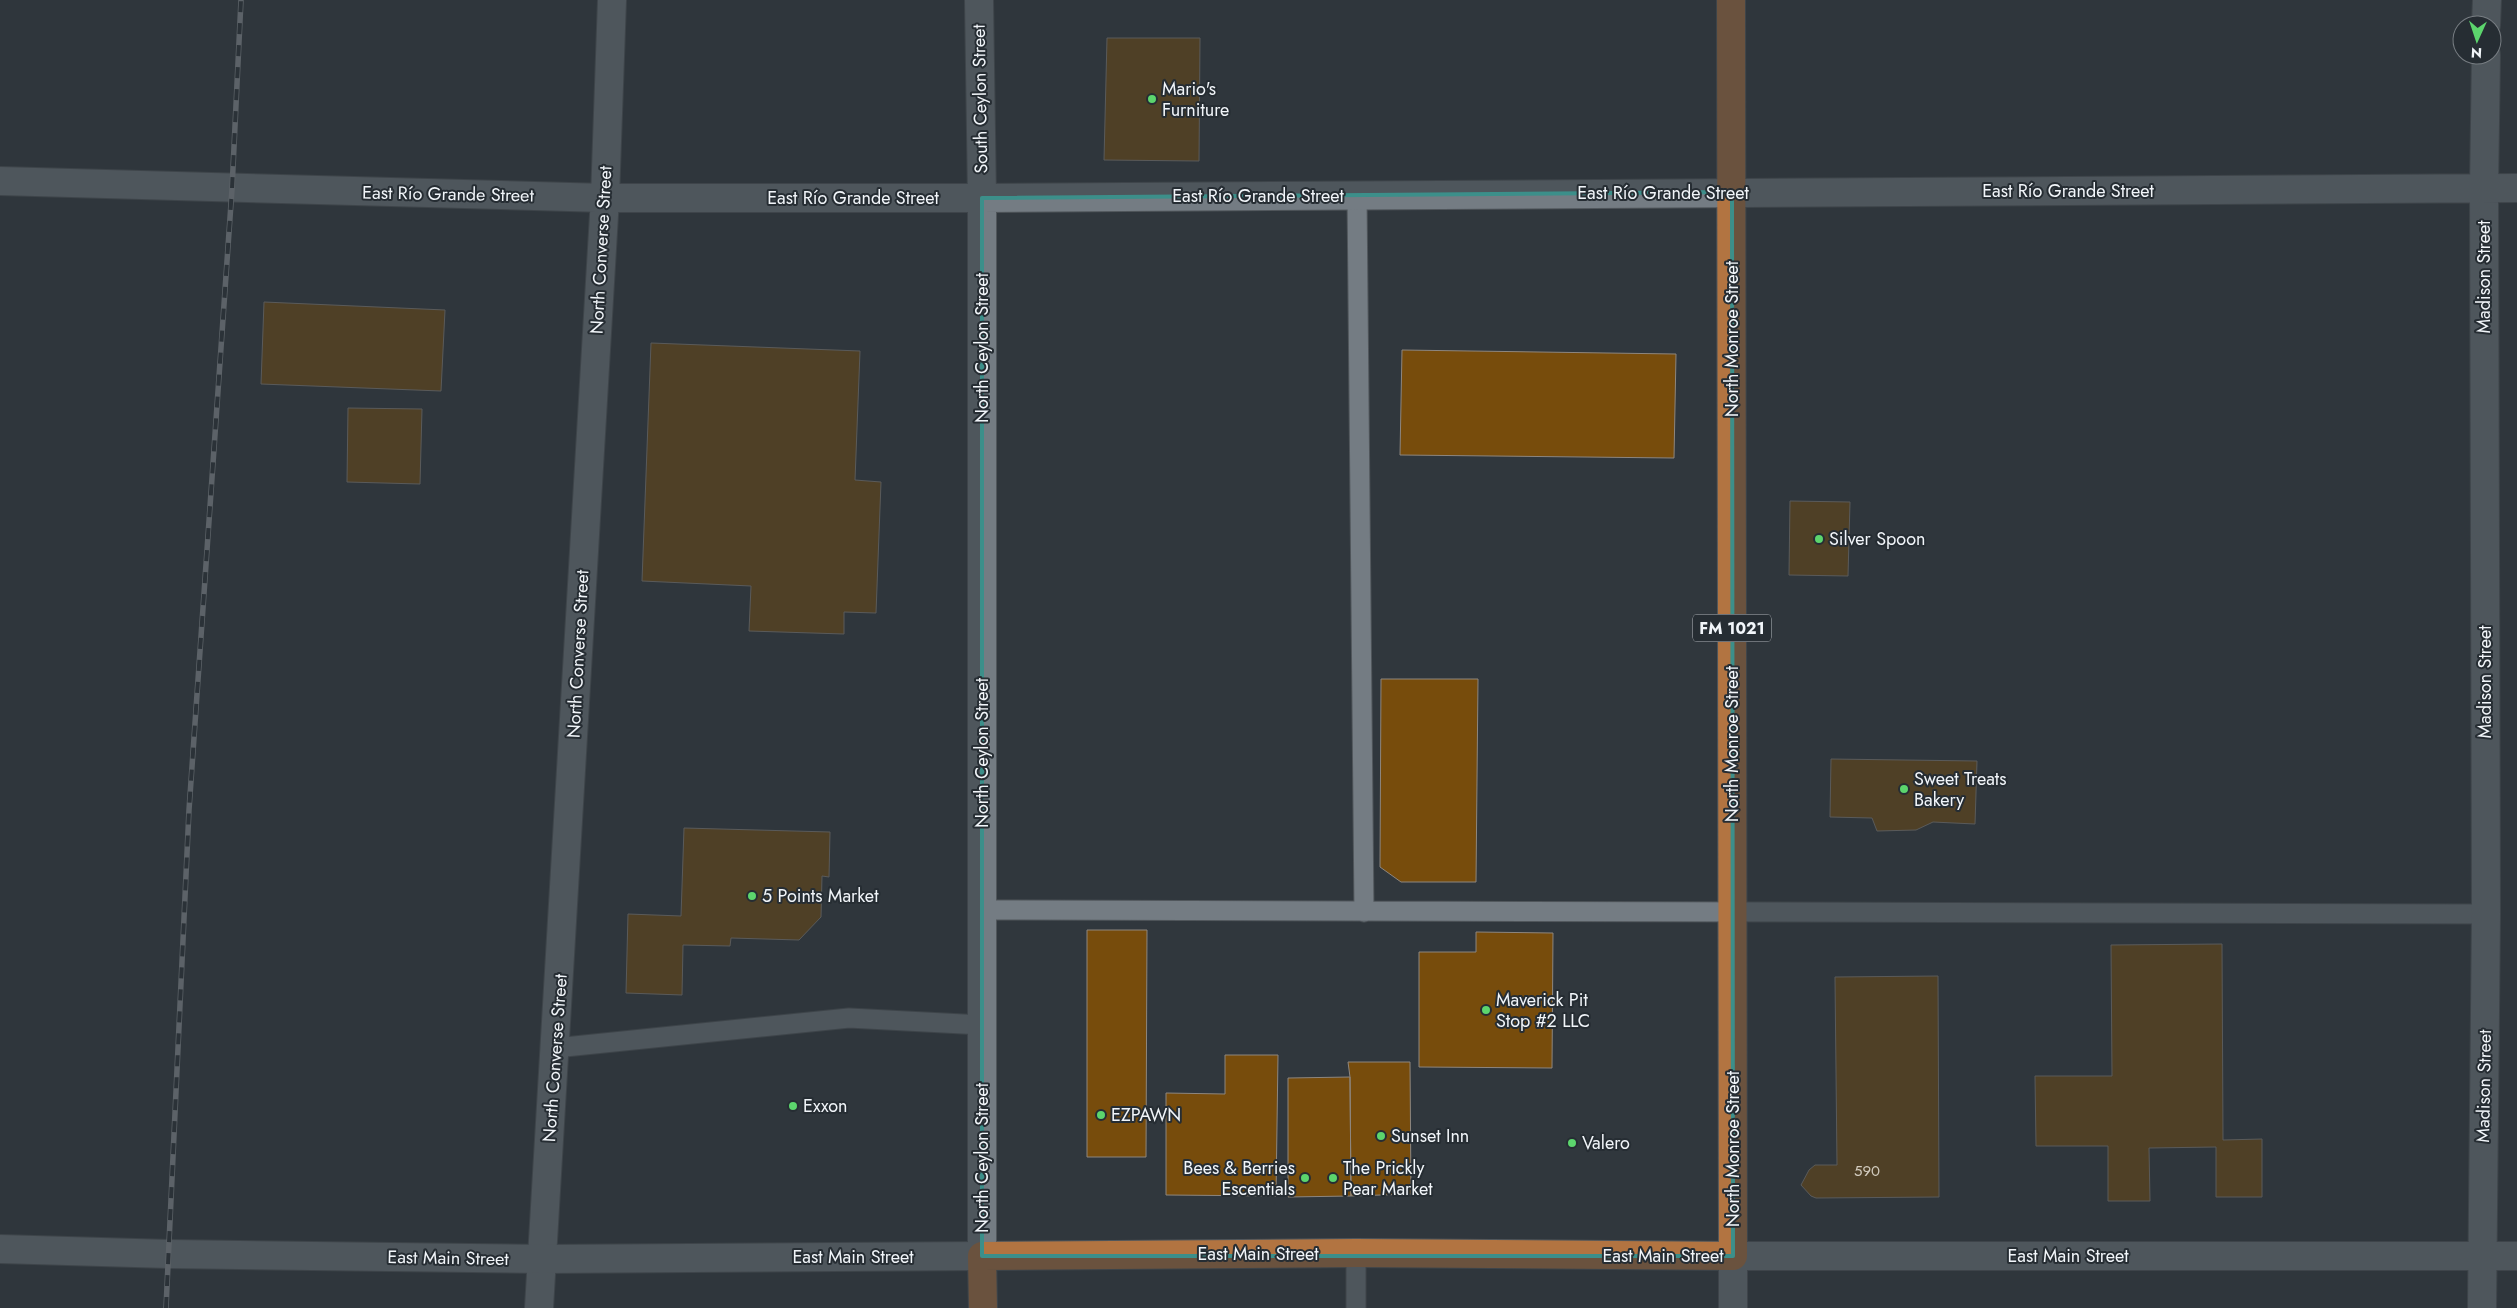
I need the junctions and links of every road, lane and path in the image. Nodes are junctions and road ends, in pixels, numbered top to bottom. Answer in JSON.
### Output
{"nodes":[{"id":1,"x":612,"y":0,"type":"edge"},
{"id":2,"x":979,"y":0,"type":"edge"},
{"id":3,"x":1731,"y":0,"type":"edge"},
{"id":4,"x":2487,"y":0,"type":"edge"},
{"id":5,"x":2486,"y":15,"type":"edge"},
{"id":6,"x":2486,"y":65,"type":"edge"},
{"id":7,"x":0,"y":181,"type":"edge"},
{"id":8,"x":2484,"y":188,"type":"junction"},
{"id":9,"x":2517,"y":188,"type":"edge"},
{"id":10,"x":1732,"y":192,"type":"junction"},
{"id":11,"x":1357,"y":195,"type":"junction"},
{"id":12,"x":605,"y":198,"type":"junction"},
{"id":13,"x":982,"y":198,"type":"junction"},
{"id":14,"x":982,"y":910,"type":"junction"},
{"id":15,"x":1364,"y":912,"type":"junction"},
{"id":16,"x":1732,"y":912,"type":"junction"},
{"id":17,"x":2486,"y":914,"type":"junction"},
{"id":18,"x":982,"y":1025,"type":"junction"},
{"id":19,"x":556,"y":1048,"type":"junction"},
{"id":20,"x":0,"y":1249,"type":"edge"},
{"id":21,"x":1356,"y":1253,"type":"junction"},
{"id":22,"x":982,"y":1256,"type":"junction"},
{"id":23,"x":1733,"y":1256,"type":"junction"},
{"id":24,"x":2482,"y":1256,"type":"junction"},
{"id":25,"x":2517,"y":1256,"type":"edge"},
{"id":26,"x":542,"y":1260,"type":"junction"},
{"id":27,"x":539,"y":1308,"type":"edge"},
{"id":28,"x":983,"y":1308,"type":"edge"},
{"id":29,"x":1356,"y":1308,"type":"edge"},
{"id":30,"x":1733,"y":1308,"type":"edge"},
{"id":31,"x":2482,"y":1308,"type":"edge"}],
"edges":[{"from":1,"to":12,"type":"street","name":"North Converse Street"},
{"from":2,"to":13,"type":"street","name":"South Ceylon Street"},
{"from":3,"to":10,"type":"main road","name":"North Monroe Street","number":"FM 1021"},
{"from":4,"to":5,"type":"street"},
{"from":6,"to":8,"type":"street","name":"Madison Street"},
{"from":7,"to":12,"type":"street","name":"East Río Grande Street"},
{"from":8,"to":9,"type":"street","name":"East Río Grande Street"},
{"from":8,"to":10,"type":"street","name":"East Río Grande Street"},
{"from":8,"to":17,"type":"street","name":"Madison Street"},
{"from":10,"to":11,"type":"street","name":"East Río Grande Street"},
{"from":10,"to":16,"type":"main road","name":"North Monroe Street","number":"FM 1021"},
{"from":11,"to":13,"type":"street","name":"East Río Grande Street"},
{"from":11,"to":15,"type":"lane"},
{"from":12,"to":13,"type":"street","name":"East Río Grande Street"},
{"from":12,"to":19,"type":"street","name":"North Converse Street"},
{"from":13,"to":14,"type":"street","name":"North Ceylon Street"},
{"from":14,"to":15,"type":"lane"},
{"from":14,"to":18,"type":"street","name":"North Ceylon Street"},
{"from":15,"to":16,"type":"lane"},
{"from":16,"to":17,"type":"lane"},
{"from":16,"to":23,"type":"main road","name":"North Monroe Street","number":"FM 1021"},
{"from":17,"to":24,"type":"street","name":"Madison Street"},
{"from":18,"to":19,"type":"lane"},
{"from":18,"to":22,"type":"street","name":"North Ceylon Street"},
{"from":19,"to":26,"type":"street","name":"North Converse Street"},
{"from":20,"to":26,"type":"street","name":"East Main Street"},
{"from":21,"to":22,"type":"main road","name":"East Main Street"},
{"from":21,"to":23,"type":"main road","name":"East Main Street"},
{"from":21,"to":29,"type":"lane"},
{"from":22,"to":26,"type":"street","name":"East Main Street"},
{"from":22,"to":28,"type":"main road","name":"North Ceylon Street"},
{"from":23,"to":24,"type":"street","name":"East Main Street"},
{"from":23,"to":30,"type":"street","name":"North Monroe Street"},
{"from":24,"to":25,"type":"street","name":"East Main Street"},
{"from":24,"to":31,"type":"street","name":"Madison Street"},
{"from":26,"to":27,"type":"street","name":"North Converse Street"}]}
